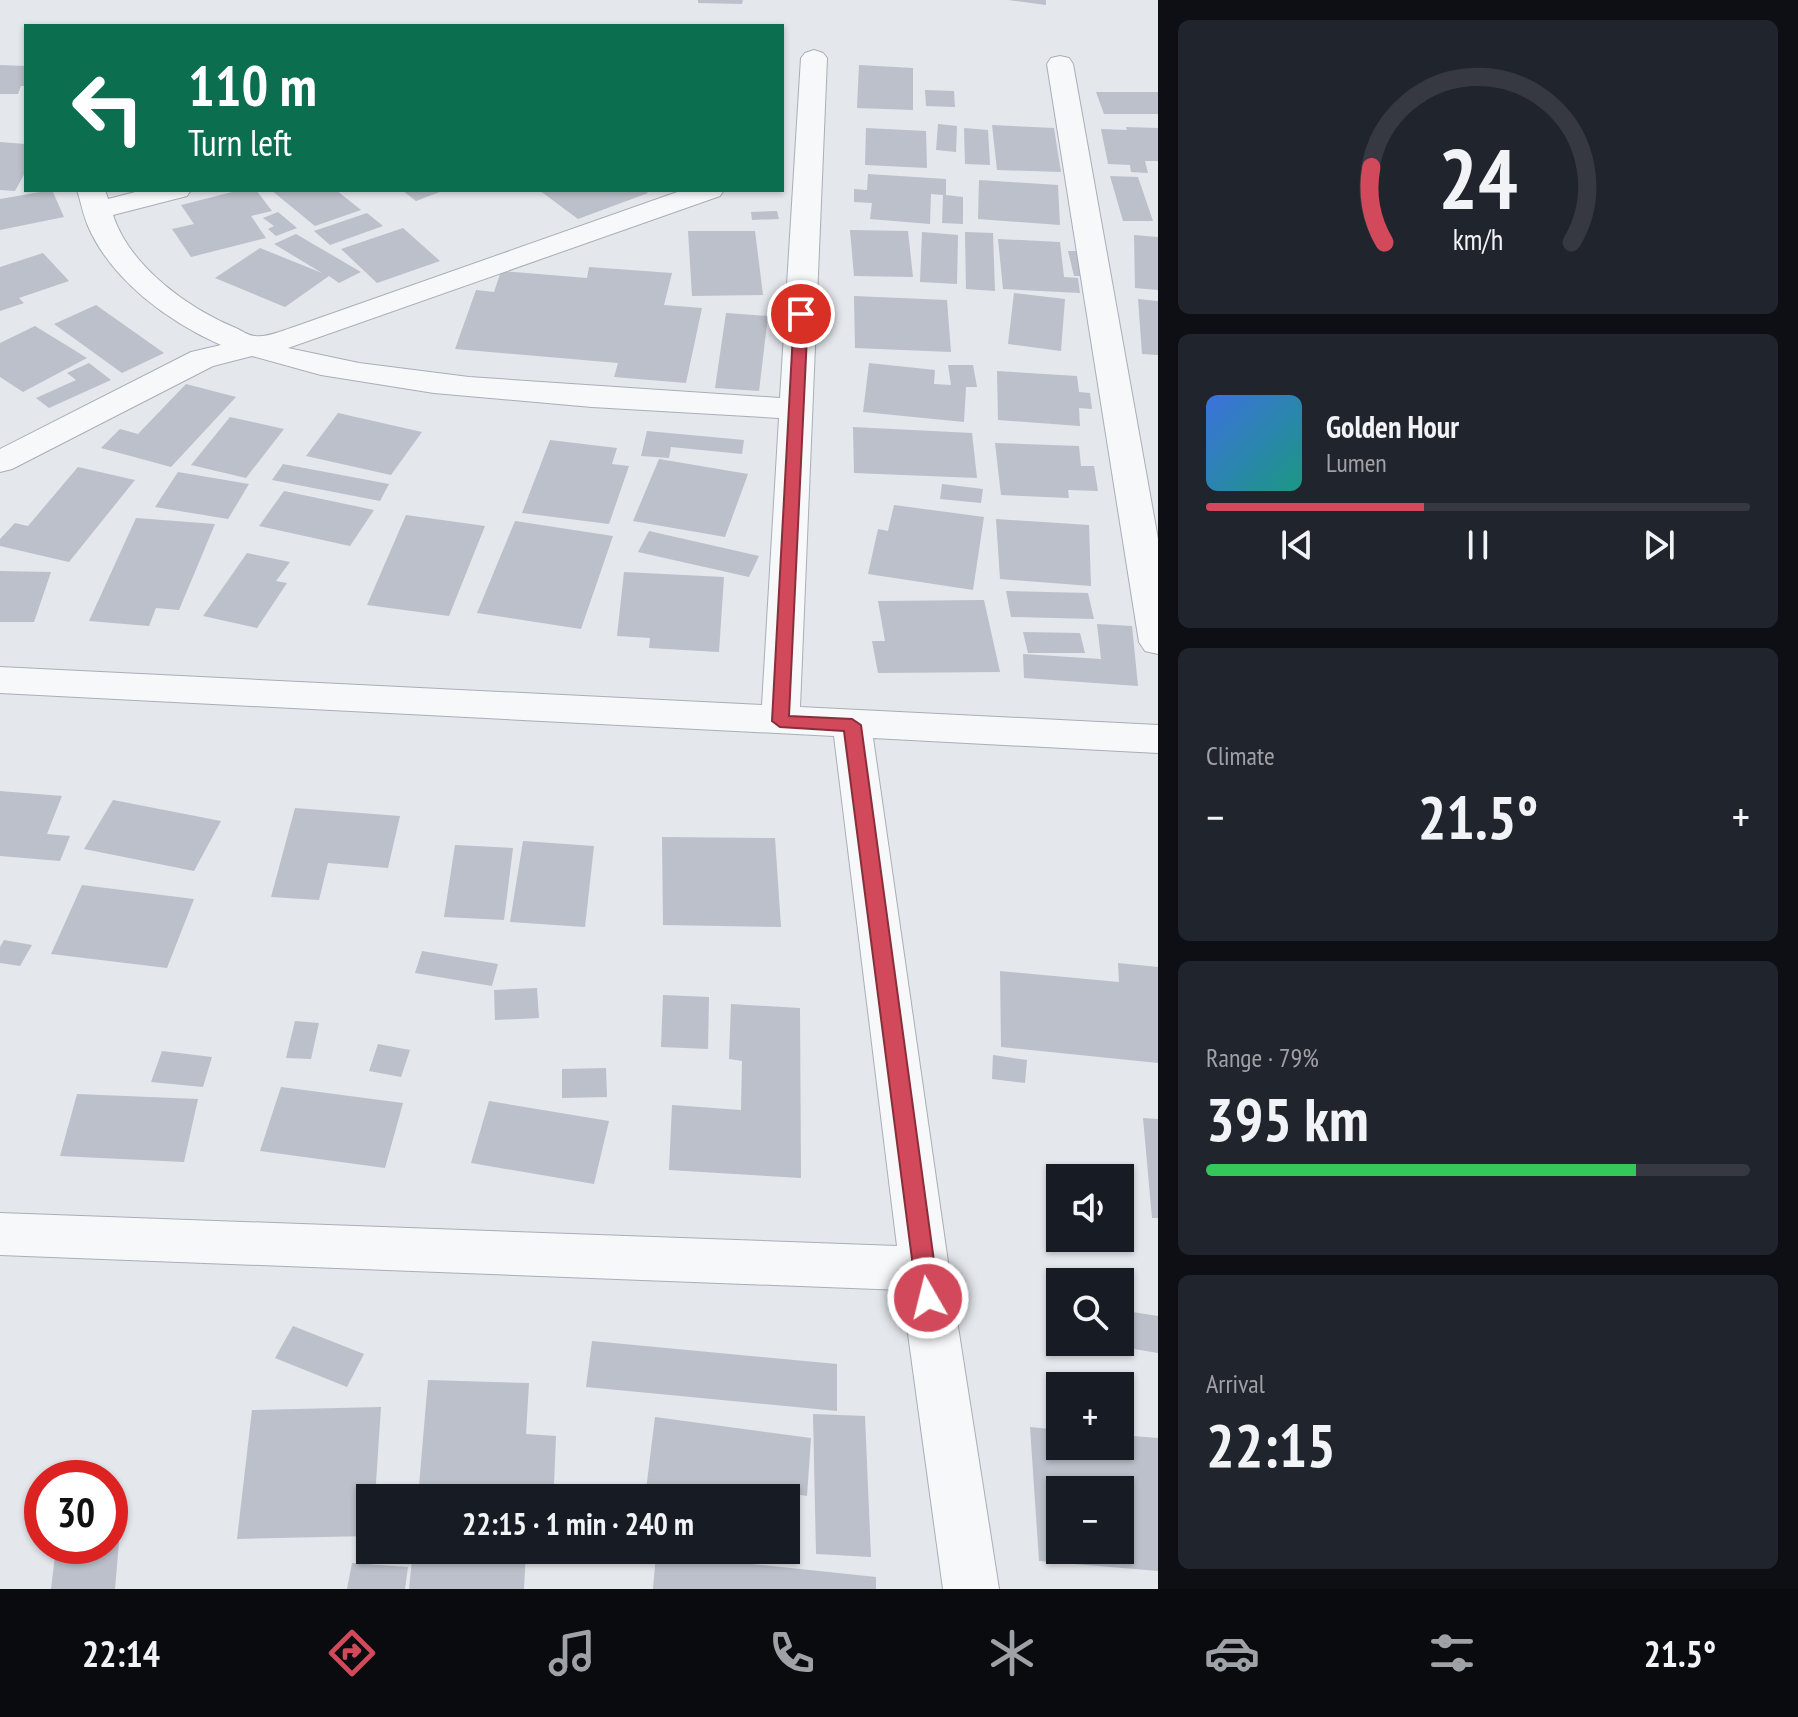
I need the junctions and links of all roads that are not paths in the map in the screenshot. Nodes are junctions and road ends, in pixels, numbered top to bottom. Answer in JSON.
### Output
{"nodes":[{"id":1,"x":814,"y":58,"type":"dead end"},
{"id":2,"x":1060,"y":64,"type":"dead end"},
{"id":3,"x":796,"y":160,"type":"edge"},
{"id":4,"x":160,"y":192,"type":"edge"},
{"id":5,"x":704,"y":192,"type":"edge"},
{"id":6,"x":94,"y":200,"type":"edge"},
{"id":7,"x":252,"y":347,"type":"junction"},
{"id":8,"x":796,"y":409,"type":"junction"},
{"id":9,"x":0,"y":462,"type":"edge"},
{"id":10,"x":1158,"y":642,"type":"edge"},
{"id":11,"x":0,"y":680,"type":"edge"},
{"id":12,"x":780,"y":721,"type":"junction"},
{"id":13,"x":852,"y":725,"type":"junction"},
{"id":14,"x":1158,"y":739,"type":"edge"},
{"id":15,"x":0,"y":1234,"type":"edge"},
{"id":16,"x":924,"y":1269,"type":"junction"},
{"id":17,"x":971,"y":1589,"type":"edge"}],
"edges":[{"from":1,"to":3,"type":"street"},
{"from":2,"to":10,"type":"street"},
{"from":3,"to":8,"type":"street"},
{"from":4,"to":6,"type":"street"},
{"from":5,"to":7,"type":"street"},
{"from":6,"to":7,"type":"street"},
{"from":7,"to":8,"type":"street"},
{"from":7,"to":9,"type":"street"},
{"from":8,"to":12,"type":"street"},
{"from":11,"to":12,"type":"street"},
{"from":12,"to":13,"type":"street"},
{"from":13,"to":14,"type":"street"},
{"from":13,"to":16,"type":"street"},
{"from":15,"to":16,"type":"street"},
{"from":16,"to":17,"type":"street"}]}
